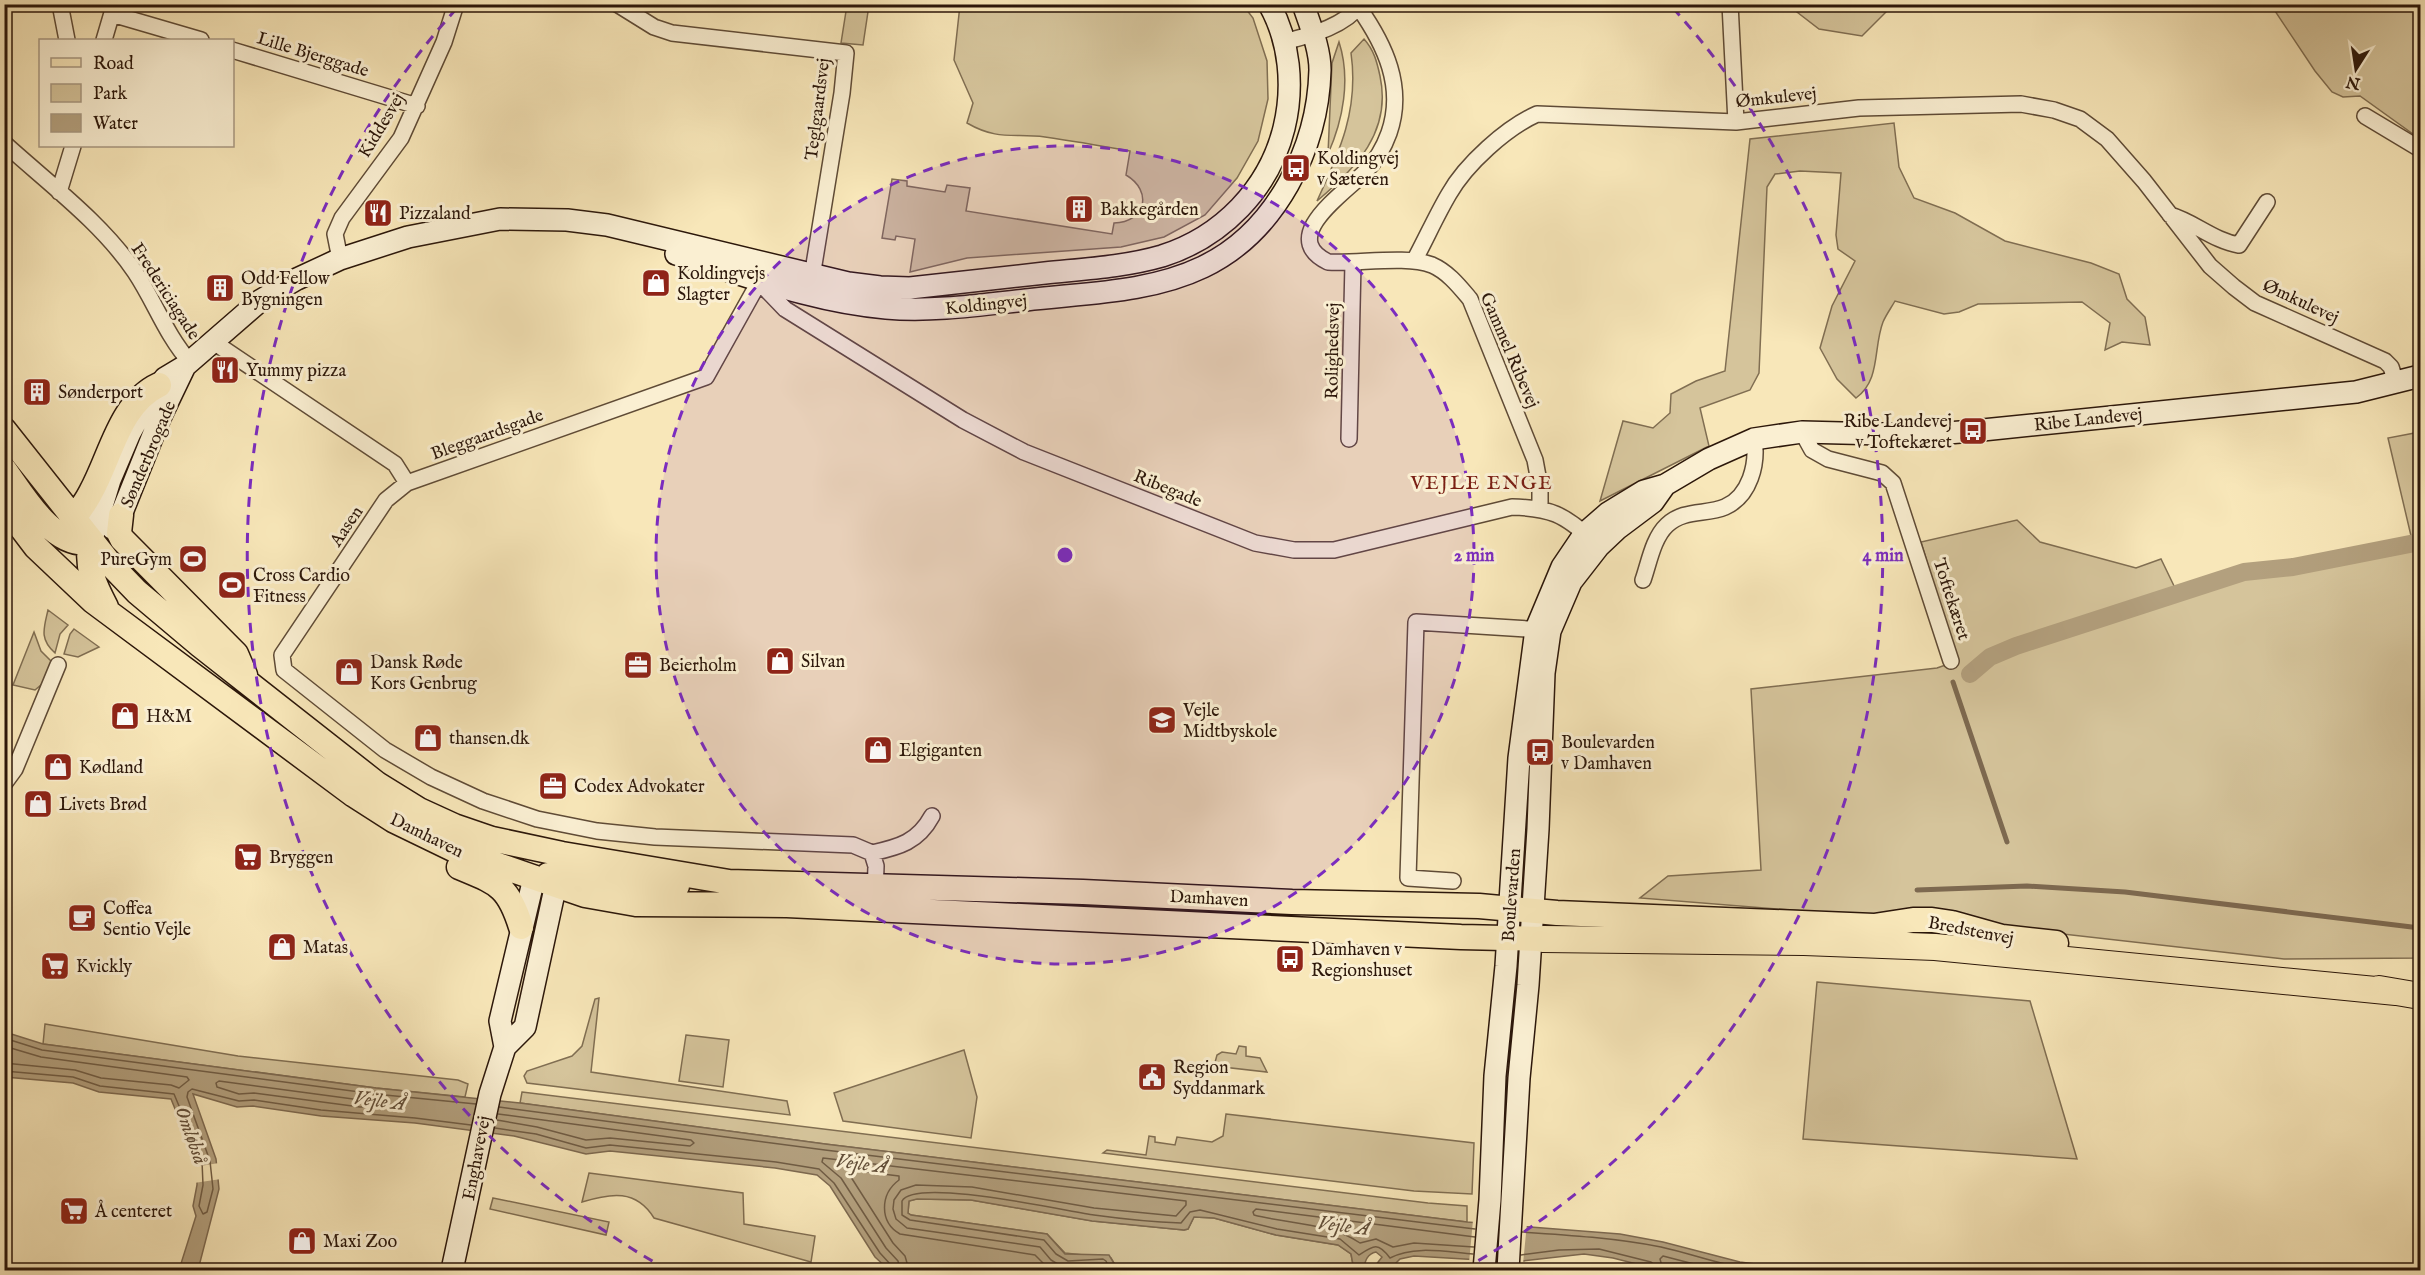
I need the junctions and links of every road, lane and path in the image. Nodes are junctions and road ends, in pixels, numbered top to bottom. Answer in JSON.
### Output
{"nodes":[{"id":1,"x":60,"y":4,"type":"edge"},
{"id":2,"x":456,"y":4,"type":"edge"},
{"id":3,"x":617,"y":4,"type":"edge"},
{"id":4,"x":1269,"y":4,"type":"edge"},
{"id":5,"x":1303,"y":4,"type":"edge"},
{"id":6,"x":1730,"y":4,"type":"edge"},
{"id":7,"x":1360,"y":6,"type":"edge"},
{"id":8,"x":114,"y":9,"type":"edge"},
{"id":9,"x":636,"y":9,"type":"edge"},
{"id":10,"x":1314,"y":34,"type":"junction"},
{"id":11,"x":67,"y":39,"type":"edge"},
{"id":12,"x":104,"y":39,"type":"edge"},
{"id":13,"x":198,"y":39,"type":"edge"},
{"id":14,"x":1284,"y":42,"type":"junction"},
{"id":15,"x":234,"y":51,"type":"edge"},
{"id":16,"x":417,"y":106,"type":"junction"},
{"id":17,"x":2365,"y":116,"type":"dead end"},
{"id":18,"x":1736,"y":122,"type":"junction"},
{"id":19,"x":4,"y":143,"type":"edge"},
{"id":20,"x":73,"y":147,"type":"edge"},
{"id":21,"x":2421,"y":149,"type":"edge"},
{"id":22,"x":59,"y":192,"type":"junction"},
{"id":23,"x":2267,"y":202,"type":"dead end"},
{"id":24,"x":2170,"y":215,"type":"junction"},
{"id":25,"x":468,"y":227,"type":"junction"},
{"id":26,"x":340,"y":259,"type":"junction"},
{"id":27,"x":1414,"y":261,"type":"junction"},
{"id":28,"x":1353,"y":263,"type":"junction"},
{"id":29,"x":759,"y":282,"type":"junction"},
{"id":30,"x":810,"y":285,"type":"junction"},
{"id":31,"x":212,"y":341,"type":"junction"},
{"id":32,"x":188,"y":364,"type":"junction"},
{"id":33,"x":2421,"y":376,"type":"edge"},
{"id":34,"x":2396,"y":383,"type":"junction"},
{"id":35,"x":159,"y":385,"type":"junction"},
{"id":36,"x":4,"y":430,"type":"edge"},
{"id":37,"x":1802,"y":432,"type":"junction"},
{"id":38,"x":1349,"y":439,"type":"dead end"},
{"id":39,"x":1754,"y":439,"type":"junction"},
{"id":40,"x":4,"y":469,"type":"edge"},
{"id":41,"x":408,"y":483,"type":"junction"},
{"id":42,"x":4,"y":505,"type":"edge"},
{"id":43,"x":1540,"y":508,"type":"junction"},
{"id":44,"x":122,"y":516,"type":"junction"},
{"id":45,"x":73,"y":519,"type":"junction"},
{"id":46,"x":1592,"y":539,"type":"junction"},
{"id":47,"x":91,"y":542,"type":"junction"},
{"id":48,"x":1643,"y":580,"type":"dead end"},
{"id":49,"x":109,"y":614,"type":"junction"},
{"id":50,"x":1543,"y":630,"type":"junction"},
{"id":51,"x":1951,"y":661,"type":"dead end"},
{"id":52,"x":58,"y":665,"type":"dead end"},
{"id":53,"x":250,"y":685,"type":"junction"},
{"id":54,"x":268,"y":733,"type":"junction"},
{"id":55,"x":4,"y":784,"type":"edge"},
{"id":56,"x":932,"y":816,"type":"dead end"},
{"id":57,"x":872,"y":853,"type":"junction"},
{"id":58,"x":559,"y":870,"type":"junction"},
{"id":59,"x":534,"y":878,"type":"junction"},
{"id":60,"x":1453,"y":881,"type":"dead end"},
{"id":61,"x":875,"y":897,"type":"junction"},
{"id":62,"x":1528,"y":911,"type":"junction"},
{"id":63,"x":521,"y":927,"type":"junction"},
{"id":64,"x":1527,"y":938,"type":"junction"},
{"id":65,"x":2056,"y":943,"type":"joint"},
{"id":66,"x":2408,"y":994,"type":"edge"},
{"id":67,"x":505,"y":1047,"type":"junction"},
{"id":68,"x":452,"y":1270,"type":"edge"},
{"id":69,"x":1484,"y":1270,"type":"edge"},
{"id":70,"x":1508,"y":1270,"type":"edge"}],
"edges":[{"from":1,"to":11,"type":"street"},
{"from":2,"to":16,"type":"street","name":"Kiddesvej"},
{"from":3,"to":9,"type":"street","name":"Teglgaardsvej"},
{"from":4,"to":14,"type":"main road","name":"Koldingvej"},
{"from":5,"to":10,"type":"main road","name":"Koldingvej"},
{"from":6,"to":18,"type":"street"},
{"from":7,"to":10,"type":"street"},
{"from":7,"to":28,"type":"street","name":"Gammel Ribevej"},
{"from":8,"to":12,"type":"street"},
{"from":8,"to":13,"type":"street"},
{"from":9,"to":30,"type":"street","name":"Teglgaardsvej"},
{"from":10,"to":14,"type":"street"},
{"from":10,"to":30,"type":"main road","name":"Koldingvej"},
{"from":14,"to":30,"type":"main road","name":"Koldingvej"},
{"from":15,"to":16,"type":"street","name":"Lille Bjerggade"},
{"from":16,"to":26,"type":"street","name":"Kiddesvej"},
{"from":17,"to":21,"type":"street"},
{"from":18,"to":24,"type":"street","name":"Ømkulevej"},
{"from":18,"to":27,"type":"street","name":"Ømkulevej"},
{"from":19,"to":22,"type":"street","name":"Fredericiagade"},
{"from":20,"to":22,"type":"street"},
{"from":22,"to":32,"type":"street","name":"Fredericiagade"},
{"from":23,"to":24,"type":"street","name":"Ømkulevej"},
{"from":24,"to":34,"type":"street","name":"Ømkulevej"},
{"from":25,"to":26,"type":"main road","name":"Koldingvej"},
{"from":25,"to":29,"type":"main road","name":"Koldingvej"},
{"from":25,"to":30,"type":"main road","name":"Koldingvej"},
{"from":26,"to":31,"type":"main road","name":"Koldingvej"},
{"from":27,"to":28,"type":"street","name":"Gammel Ribevej"},
{"from":27,"to":43,"type":"street","name":"Gammel Ribevej"},
{"from":28,"to":38,"type":"street","name":"Rolighedsvej"},
{"from":29,"to":30,"type":"main road","name":"Koldingvej"},
{"from":29,"to":41,"type":"street","name":"Bleggaardsgade"},
{"from":29,"to":43,"type":"street","name":"Ribegade"},
{"from":31,"to":32,"type":"main road","name":"Sønderbrogade"},
{"from":31,"to":41,"type":"street"},
{"from":32,"to":35,"type":"main road","name":"Sønderbrogade"},
{"from":32,"to":44,"type":"main road","name":"Sønderbrogade"},
{"from":33,"to":34,"type":"main road","name":"Ribe Landevej"},
{"from":34,"to":37,"type":"main road","name":"Ribe Landevej"},
{"from":35,"to":45,"type":"main road"},
{"from":35,"to":47,"type":"main road","name":"Sønderbrogade"},
{"from":36,"to":45,"type":"main road","name":"Damhaven"},
{"from":37,"to":39,"type":"main road","name":"Ribe Landevej"},
{"from":37,"to":51,"type":"street","name":"Toftekæret"},
{"from":39,"to":46,"type":"main road","name":"Ribe Landevej"},
{"from":39,"to":48,"type":"street"},
{"from":40,"to":47,"type":"main road"},
{"from":41,"to":57,"type":"street","name":"Aasen"},
{"from":42,"to":49,"type":"main road","name":"Damhaven"},
{"from":43,"to":46,"type":"street","name":"Ribegade"},
{"from":44,"to":47,"type":"main road","name":"Sønderbrogade"},
{"from":44,"to":53,"type":"main road"},
{"from":45,"to":47,"type":"main road","name":"Damhaven"},
{"from":46,"to":50,"type":"main road","name":"Boulevarden"},
{"from":47,"to":49,"type":"main road"},
{"from":47,"to":53,"type":"main road","name":"Damhaven"},
{"from":49,"to":54,"type":"main road","name":"Damhaven"},
{"from":50,"to":60,"type":"street"},
{"from":50,"to":62,"type":"main road","name":"Boulevarden"},
{"from":52,"to":55,"type":"street"},
{"from":53,"to":58,"type":"main road","name":"Damhaven"},
{"from":54,"to":59,"type":"main road","name":"Damhaven"},
{"from":54,"to":63,"type":"main road"},
{"from":56,"to":57,"type":"street"},
{"from":57,"to":61,"type":"street"},
{"from":58,"to":59,"type":"main road","name":"Damhaven"},
{"from":58,"to":61,"type":"main road","name":"Damhaven"},
{"from":58,"to":61,"type":"main road","name":"Damhaven"},
{"from":58,"to":67,"type":"main road","name":"Enghavevej"},
{"from":59,"to":63,"type":"main road","name":"Enghavevej"},
{"from":61,"to":62,"type":"main road","name":"Damhaven"},
{"from":61,"to":64,"type":"main road","name":"Damhaven"},
{"from":62,"to":64,"type":"main road","name":"Boulevarden"},
{"from":62,"to":65,"type":"main road","name":"Bredstenvej"},
{"from":63,"to":67,"type":"main road","name":"Enghavevej"},
{"from":64,"to":66,"type":"highway","name":"Bredstenvej"},
{"from":64,"to":69,"type":"main road","name":"Boulevarden"},
{"from":64,"to":70,"type":"main road","name":"Boulevarden"},
{"from":65,"to":66,"type":"highway","name":"Bredstenvej"},
{"from":67,"to":68,"type":"main road","name":"Enghavevej"}]}
